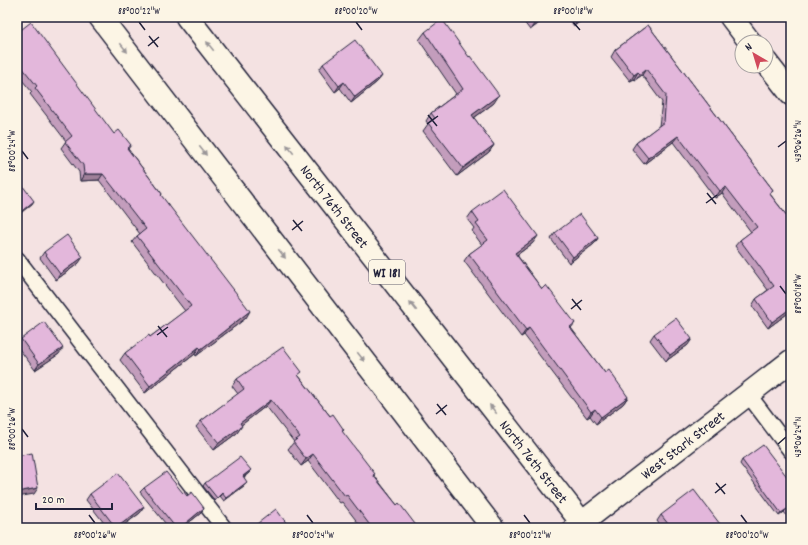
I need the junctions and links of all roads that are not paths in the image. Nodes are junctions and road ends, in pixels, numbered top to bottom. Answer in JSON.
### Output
{"nodes":[{"id":1,"x":100,"y":17,"type":"edge"},
{"id":2,"x":187,"y":17,"type":"edge"},
{"id":3,"x":731,"y":17,"type":"edge"},
{"id":4,"x":744,"y":34,"type":"edge"},
{"id":5,"x":774,"y":72,"type":"edge"},
{"id":6,"x":791,"y":94,"type":"edge"},
{"id":7,"x":17,"y":259,"type":"edge"},
{"id":8,"x":791,"y":361,"type":"edge"},
{"id":9,"x":748,"y":394,"type":"junction"},
{"id":10,"x":791,"y":451,"type":"edge"},
{"id":11,"x":581,"y":526,"type":"edge"},
{"id":12,"x":224,"y":528,"type":"edge"},
{"id":13,"x":493,"y":528,"type":"edge"}],
"edges":[{"from":1,"to":13,"type":"main road","one_way":true},
{"from":11,"to":2,"type":"main road","name":"North 76th Street","number":"WI 181","one_way":true},
{"from":3,"to":4,"type":"main road"},
{"from":5,"to":6,"type":"main road"},
{"from":7,"to":12,"type":"lane"},
{"from":8,"to":9,"type":"main road","name":"West Stark Street"},
{"from":9,"to":10,"type":"lane"},
{"from":9,"to":11,"type":"main road","name":"West Stark Street"}]}
